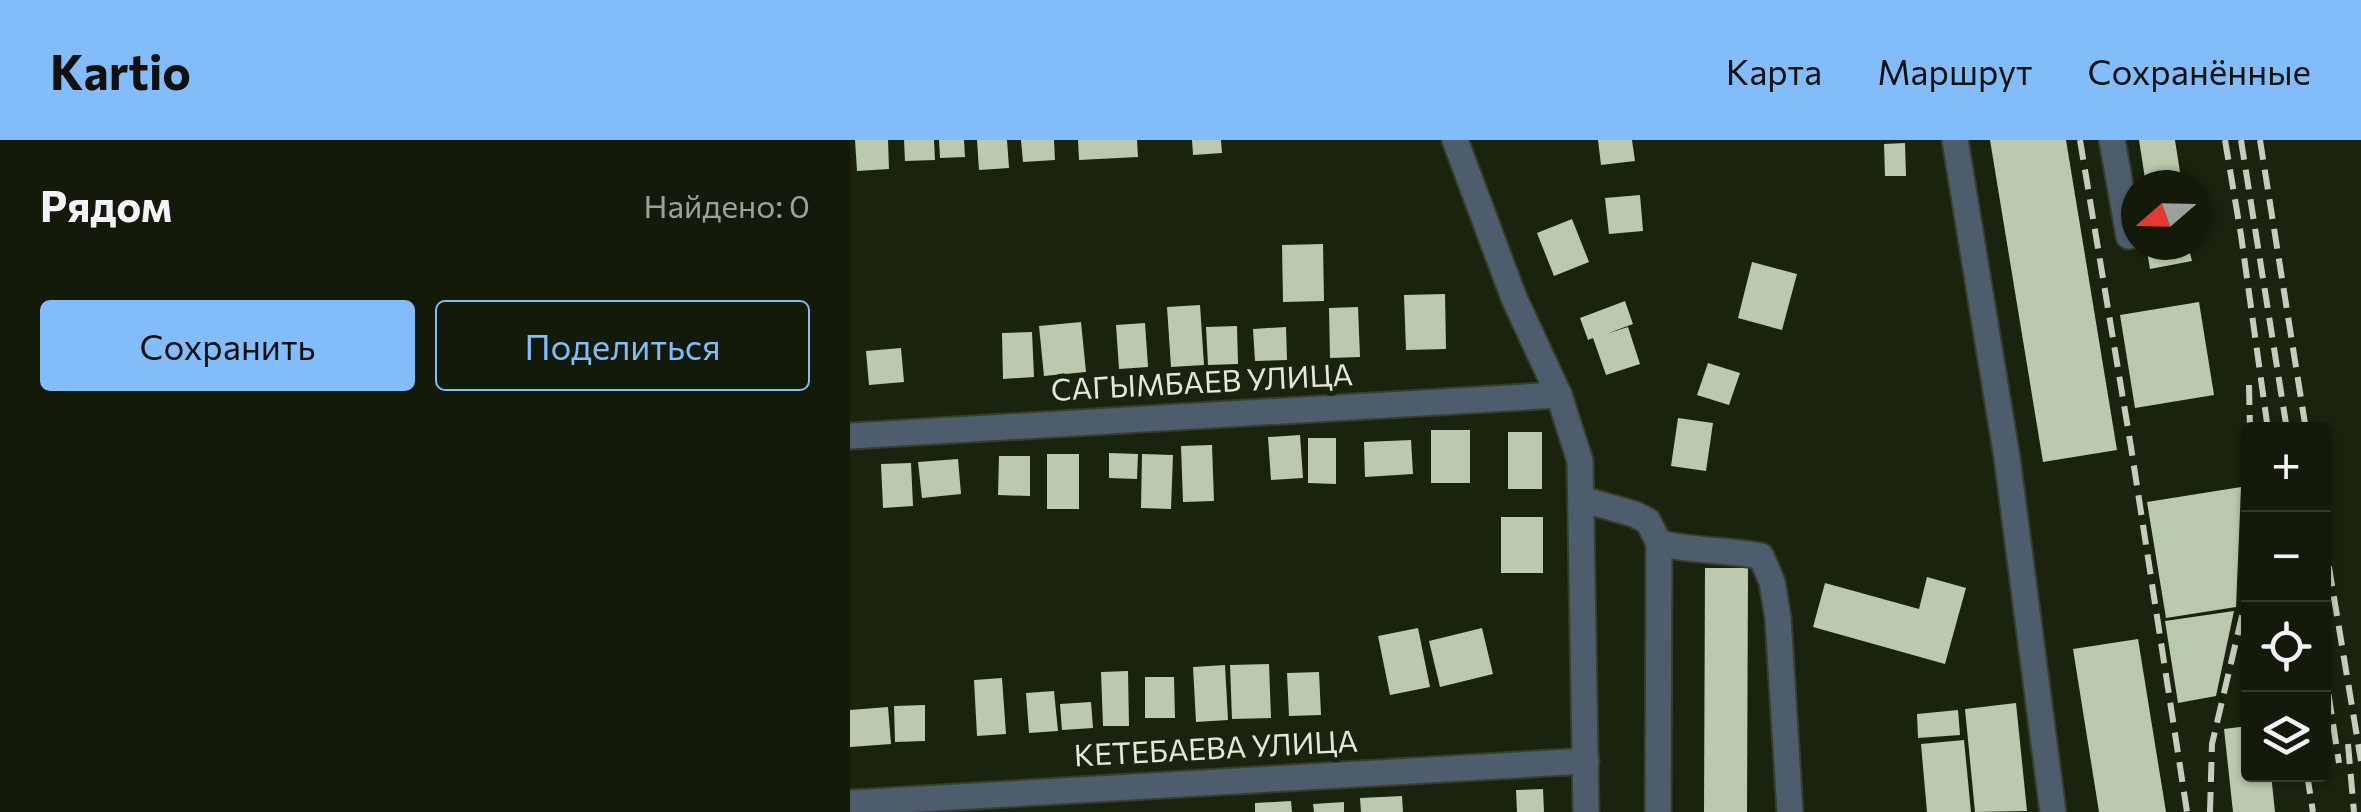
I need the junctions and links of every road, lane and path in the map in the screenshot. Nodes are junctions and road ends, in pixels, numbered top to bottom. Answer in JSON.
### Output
{"nodes":[{"id":1,"x":1456,"y":140,"type":"edge"},
{"id":2,"x":1955,"y":140,"type":"edge"},
{"id":3,"x":2112,"y":140,"type":"edge"},
{"id":4,"x":2121,"y":191,"type":"edge"},
{"id":5,"x":1559,"y":395,"type":"junction"},
{"id":6,"x":850,"y":436,"type":"edge"},
{"id":7,"x":1580,"y":499,"type":"junction"},
{"id":8,"x":1659,"y":542,"type":"junction"},
{"id":9,"x":1586,"y":760,"type":"junction"},
{"id":10,"x":850,"y":803,"type":"edge"},
{"id":11,"x":1586,"y":812,"type":"edge"},
{"id":12,"x":1658,"y":812,"type":"edge"},
{"id":13,"x":1790,"y":812,"type":"edge"},
{"id":14,"x":2053,"y":812,"type":"edge"}],
"edges":[{"from":1,"to":5,"type":"street"},
{"from":2,"to":14,"type":"street"},
{"from":3,"to":4,"type":"street"},
{"from":5,"to":6,"type":"street","name":"САГЫМБАЕВ УЛИЦА"},
{"from":5,"to":7,"type":"street"},
{"from":7,"to":8,"type":"street"},
{"from":7,"to":9,"type":"street"},
{"from":8,"to":12,"type":"street"},
{"from":8,"to":13,"type":"street"},
{"from":9,"to":10,"type":"street","name":"КЕТЕБАЕВА УЛИЦА"},
{"from":9,"to":11,"type":"street"}]}
